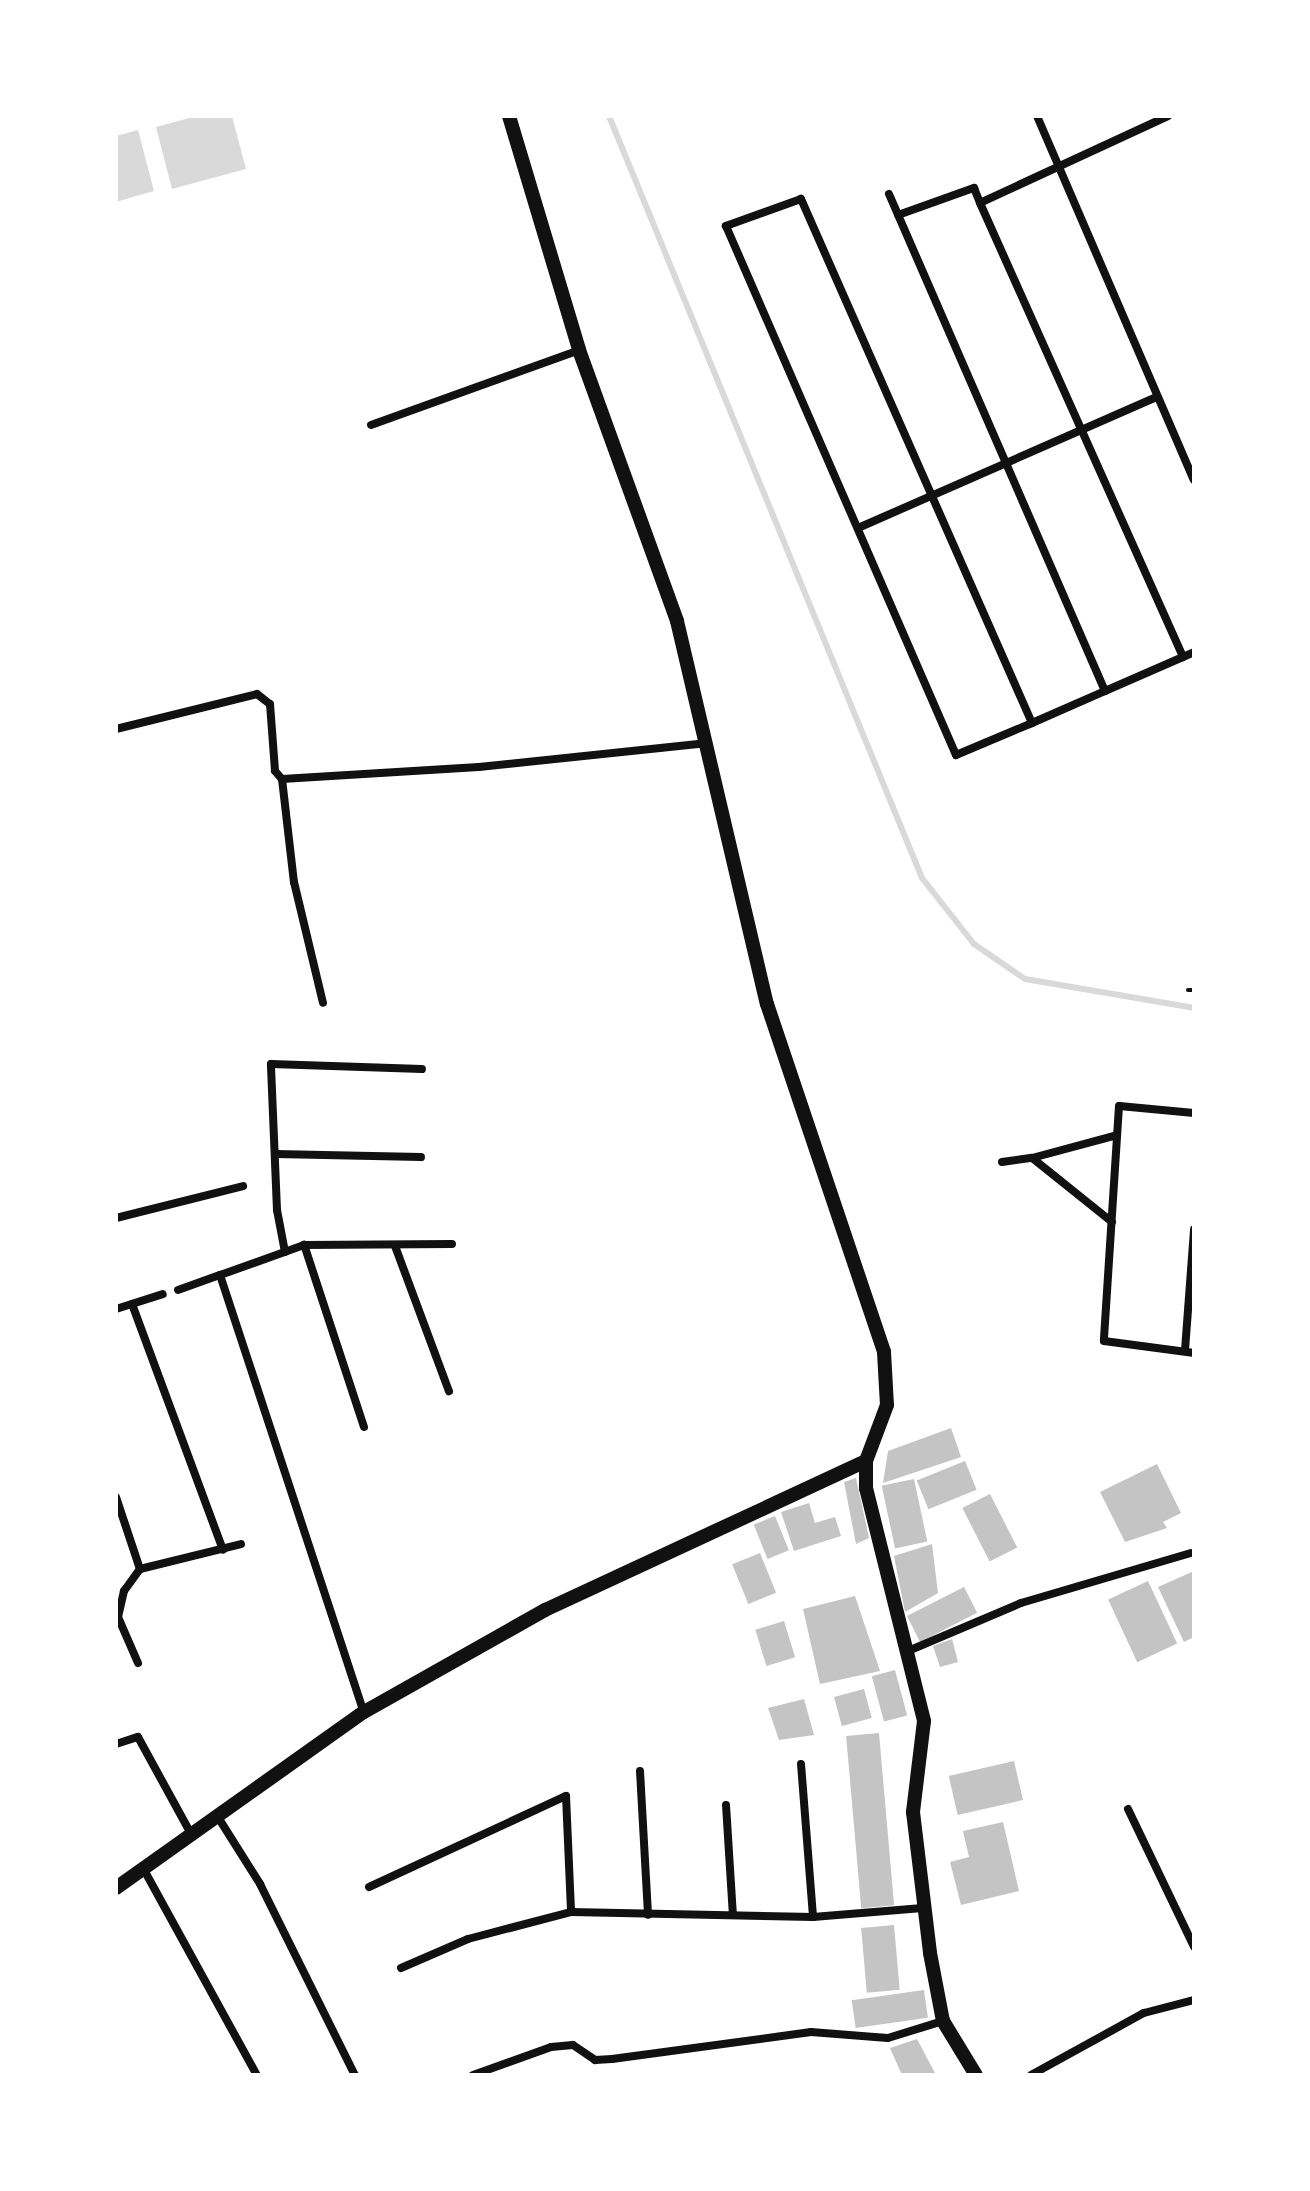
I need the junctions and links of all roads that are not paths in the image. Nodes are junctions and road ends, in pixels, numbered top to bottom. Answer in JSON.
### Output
{"nodes":[{"id":1,"x":509,"y":116,"type":"edge"},
{"id":2,"x":1037,"y":116,"type":"edge"},
{"id":3,"x":1168,"y":116,"type":"edge"},
{"id":4,"x":1055,"y":168,"type":"junction"},
{"id":5,"x":889,"y":194,"type":"dead end"},
{"id":6,"x":980,"y":203,"type":"junction"},
{"id":7,"x":898,"y":215,"type":"junction"},
{"id":8,"x":579,"y":350,"type":"junction"},
{"id":9,"x":1157,"y":397,"type":"junction"},
{"id":10,"x":371,"y":425,"type":"dead end"},
{"id":11,"x":1081,"y":430,"type":"junction"},
{"id":12,"x":1006,"y":463,"type":"junction"},
{"id":13,"x":1194,"y":480,"type":"edge"},
{"id":14,"x":932,"y":496,"type":"junction"},
{"id":15,"x":858,"y":528,"type":"junction"},
{"id":16,"x":1194,"y":652,"type":"edge"},
{"id":17,"x":1183,"y":657,"type":"junction"},
{"id":18,"x":1105,"y":691,"type":"junction"},
{"id":19,"x":1032,"y":723,"type":"junction"},
{"id":20,"x":116,"y":729,"type":"edge"},
{"id":21,"x":709,"y":743,"type":"junction"},
{"id":22,"x":282,"y":779,"type":"junction"},
{"id":23,"x":323,"y":1003,"type":"dead end"},
{"id":24,"x":422,"y":1069,"type":"dead end"},
{"id":25,"x":1194,"y":1113,"type":"edge"},
{"id":26,"x":1117,"y":1135,"type":"junction"},
{"id":27,"x":275,"y":1154,"type":"junction"},
{"id":28,"x":421,"y":1157,"type":"dead end"},
{"id":29,"x":1032,"y":1158,"type":"junction"},
{"id":30,"x":1002,"y":1162,"type":"dead end"},
{"id":31,"x":243,"y":1186,"type":"dead end"},
{"id":32,"x":116,"y":1218,"type":"edge"},
{"id":33,"x":1112,"y":1222,"type":"junction"},
{"id":34,"x":1194,"y":1229,"type":"edge"},
{"id":35,"x":452,"y":1244,"type":"dead end"},
{"id":36,"x":304,"y":1245,"type":"junction"},
{"id":37,"x":395,"y":1246,"type":"junction"},
{"id":38,"x":285,"y":1252,"type":"junction"},
{"id":39,"x":220,"y":1275,"type":"junction"},
{"id":40,"x":178,"y":1290,"type":"dead end"},
{"id":41,"x":163,"y":1294,"type":"dead end"},
{"id":42,"x":132,"y":1304,"type":"junction"},
{"id":43,"x":116,"y":1309,"type":"edge"},
{"id":44,"x":1190,"y":1352,"type":"edge"},
{"id":45,"x":449,"y":1391,"type":"dead end"},
{"id":46,"x":364,"y":1427,"type":"dead end"},
{"id":47,"x":866,"y":1461,"type":"junction"},
{"id":48,"x":116,"y":1497,"type":"edge"},
{"id":49,"x":241,"y":1544,"type":"dead end"},
{"id":50,"x":223,"y":1550,"type":"junction"},
{"id":51,"x":1191,"y":1553,"type":"dead end"},
{"id":52,"x":140,"y":1569,"type":"junction"},
{"id":53,"x":117,"y":1618,"type":"edge"},
{"id":54,"x":908,"y":1651,"type":"junction"},
{"id":55,"x":138,"y":1663,"type":"dead end"},
{"id":56,"x":364,"y":1712,"type":"junction"},
{"id":57,"x":116,"y":1744,"type":"edge"},
{"id":58,"x":801,"y":1764,"type":"dead end"},
{"id":59,"x":640,"y":1771,"type":"dead end"},
{"id":60,"x":726,"y":1805,"type":"dead end"},
{"id":61,"x":1128,"y":1809,"type":"dead end"},
{"id":62,"x":216,"y":1814,"type":"junction"},
{"id":63,"x":190,"y":1832,"type":"junction"},
{"id":64,"x":143,"y":1868,"type":"junction"},
{"id":65,"x":369,"y":1887,"type":"dead end"},
{"id":66,"x":116,"y":1888,"type":"edge"},
{"id":67,"x":923,"y":1908,"type":"junction"},
{"id":68,"x":571,"y":1912,"type":"junction"},
{"id":69,"x":648,"y":1915,"type":"junction"},
{"id":70,"x":733,"y":1915,"type":"junction"},
{"id":71,"x":813,"y":1917,"type":"junction"},
{"id":72,"x":1194,"y":1947,"type":"edge"},
{"id":73,"x":401,"y":1968,"type":"dead end"},
{"id":74,"x":1194,"y":2000,"type":"edge"},
{"id":75,"x":943,"y":2021,"type":"junction"},
{"id":76,"x":257,"y":2075,"type":"edge"},
{"id":77,"x":355,"y":2075,"type":"edge"},
{"id":78,"x":473,"y":2075,"type":"edge"},
{"id":79,"x":976,"y":2075,"type":"edge"},
{"id":80,"x":1031,"y":2075,"type":"edge"}],
"edges":[{"from":1,"to":8,"type":"street"},
{"from":2,"to":4,"type":"street"},
{"from":3,"to":4,"type":"street"},
{"from":4,"to":6,"type":"street"},
{"from":4,"to":9,"type":"street"},
{"from":5,"to":7,"type":"street"},
{"from":6,"to":7,"type":"street"},
{"from":6,"to":11,"type":"street"},
{"from":7,"to":12,"type":"street"},
{"from":8,"to":10,"type":"street"},
{"from":8,"to":21,"type":"street"},
{"from":9,"to":11,"type":"street"},
{"from":9,"to":13,"type":"street"},
{"from":11,"to":12,"type":"street"},
{"from":11,"to":17,"type":"street"},
{"from":12,"to":14,"type":"street"},
{"from":12,"to":18,"type":"street"},
{"from":14,"to":15,"type":"street"},
{"from":14,"to":15,"type":"street"},
{"from":14,"to":19,"type":"street"},
{"from":15,"to":19,"type":"street"},
{"from":16,"to":17,"type":"street"},
{"from":17,"to":18,"type":"street"},
{"from":18,"to":19,"type":"street"},
{"from":20,"to":22,"type":"street"},
{"from":21,"to":22,"type":"street"},
{"from":21,"to":47,"type":"street"},
{"from":22,"to":23,"type":"street"},
{"from":24,"to":27,"type":"street"},
{"from":25,"to":26,"type":"street"},
{"from":26,"to":29,"type":"street"},
{"from":26,"to":33,"type":"street"},
{"from":27,"to":28,"type":"street"},
{"from":27,"to":38,"type":"street"},
{"from":29,"to":30,"type":"street"},
{"from":29,"to":33,"type":"street"},
{"from":31,"to":32,"type":"street"},
{"from":33,"to":44,"type":"street"},
{"from":34,"to":44,"type":"street"},
{"from":35,"to":37,"type":"street"},
{"from":36,"to":37,"type":"street"},
{"from":36,"to":38,"type":"street"},
{"from":36,"to":46,"type":"street"},
{"from":37,"to":45,"type":"street"},
{"from":38,"to":39,"type":"street"},
{"from":39,"to":40,"type":"street"},
{"from":39,"to":56,"type":"street"},
{"from":41,"to":42,"type":"street"},
{"from":42,"to":43,"type":"street"},
{"from":42,"to":50,"type":"street"},
{"from":47,"to":54,"type":"street"},
{"from":47,"to":56,"type":"street"},
{"from":48,"to":52,"type":"street"},
{"from":49,"to":50,"type":"street"},
{"from":50,"to":52,"type":"street"},
{"from":51,"to":54,"type":"street"},
{"from":52,"to":53,"type":"street"},
{"from":53,"to":55,"type":"street"},
{"from":54,"to":67,"type":"street"},
{"from":56,"to":62,"type":"street"},
{"from":57,"to":63,"type":"street"},
{"from":58,"to":71,"type":"street"},
{"from":59,"to":69,"type":"street"},
{"from":60,"to":70,"type":"street"},
{"from":61,"to":72,"type":"street"},
{"from":62,"to":63,"type":"street"},
{"from":62,"to":77,"type":"street"},
{"from":63,"to":64,"type":"street"},
{"from":64,"to":66,"type":"street"},
{"from":64,"to":76,"type":"street"},
{"from":65,"to":68,"type":"street"},
{"from":67,"to":71,"type":"street"},
{"from":67,"to":75,"type":"street"},
{"from":68,"to":69,"type":"street"},
{"from":68,"to":73,"type":"street"},
{"from":69,"to":70,"type":"street"},
{"from":70,"to":71,"type":"street"},
{"from":74,"to":80,"type":"street"},
{"from":75,"to":78,"type":"street"},
{"from":75,"to":79,"type":"street"}]}
